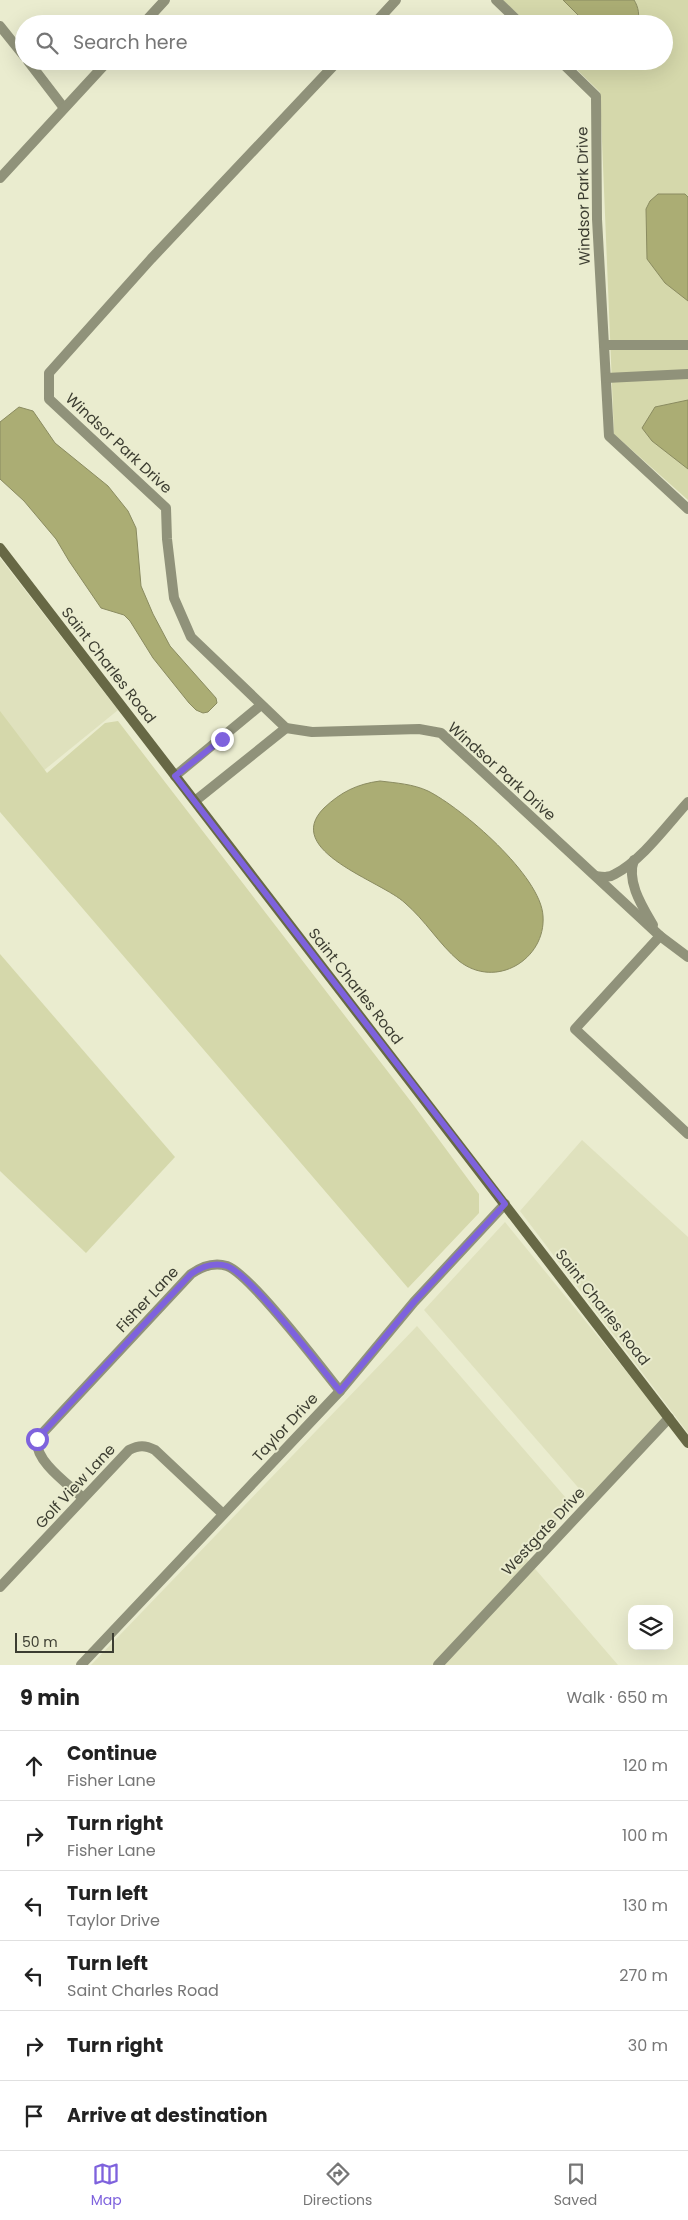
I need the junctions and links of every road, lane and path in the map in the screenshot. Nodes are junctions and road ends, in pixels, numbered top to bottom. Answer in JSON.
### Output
{"nodes":[{"id":1,"x":165,"y":0,"type":"edge"},
{"id":2,"x":396,"y":0,"type":"edge"},
{"id":3,"x":496,"y":0,"type":"edge"},
{"id":4,"x":151,"y":15,"type":"edge"},
{"id":5,"x":382,"y":15,"type":"edge"},
{"id":6,"x":512,"y":15,"type":"edge"},
{"id":7,"x":0,"y":26,"type":"edge"},
{"id":8,"x":15,"y":45,"type":"edge"},
{"id":9,"x":35,"y":70,"type":"edge"},
{"id":10,"x":100,"y":70,"type":"edge"},
{"id":11,"x":329,"y":70,"type":"edge"},
{"id":12,"x":569,"y":70,"type":"edge"},
{"id":13,"x":64,"y":108,"type":"junction"},
{"id":14,"x":0,"y":178,"type":"edge"},
{"id":15,"x":604,"y":345,"type":"junction"},
{"id":16,"x":688,"y":345,"type":"edge"},
{"id":17,"x":688,"y":374,"type":"edge"},
{"id":18,"x":606,"y":378,"type":"junction"},
{"id":19,"x":688,"y":509,"type":"edge"},
{"id":20,"x":0,"y":548,"type":"edge"},
{"id":21,"x":261,"y":706,"type":"junction"},
{"id":22,"x":286,"y":728,"type":"junction"},
{"id":23,"x":175,"y":776,"type":"junction"},
{"id":24,"x":195,"y":801,"type":"junction"},
{"id":25,"x":688,"y":802,"type":"edge"},
{"id":26,"x":634,"y":860,"type":"junction"},
{"id":27,"x":596,"y":876,"type":"junction"},
{"id":28,"x":660,"y":936,"type":"junction"},
{"id":29,"x":688,"y":957,"type":"edge"},
{"id":30,"x":688,"y":1134,"type":"edge"},
{"id":31,"x":505,"y":1204,"type":"junction"},
{"id":32,"x":340,"y":1391,"type":"junction"},
{"id":33,"x":669,"y":1418,"type":"junction"},
{"id":34,"x":688,"y":1443,"type":"edge"},
{"id":35,"x":83,"y":1498,"type":"junction"},
{"id":36,"x":223,"y":1514,"type":"junction"},
{"id":37,"x":2,"y":1582,"type":"edge"},
{"id":38,"x":81,"y":1665,"type":"edge"},
{"id":39,"x":438,"y":1665,"type":"edge"}],
"edges":[{"from":1,"to":4,"type":"street"},
{"from":2,"to":5,"type":"street"},
{"from":3,"to":6,"type":"street"},
{"from":7,"to":8,"type":"street"},
{"from":9,"to":13,"type":"street"},
{"from":10,"to":13,"type":"street"},
{"from":11,"to":21,"type":"street","name":"Windsor Park Drive"},
{"from":12,"to":15,"type":"street","name":"Windsor Park Drive"},
{"from":13,"to":14,"type":"street"},
{"from":15,"to":16,"type":"street"},
{"from":15,"to":18,"type":"street","name":"Windsor Park Drive"},
{"from":17,"to":18,"type":"street"},
{"from":18,"to":19,"type":"street","name":"Windsor Park Drive"},
{"from":20,"to":23,"type":"street","name":"Saint Charles Road"},
{"from":21,"to":22,"type":"street","name":"Windsor Park Drive"},
{"from":21,"to":23,"type":"street"},
{"from":22,"to":24,"type":"street"},
{"from":22,"to":27,"type":"street","name":"Windsor Park Drive"},
{"from":23,"to":24,"type":"street","name":"Saint Charles Road"},
{"from":24,"to":31,"type":"street","name":"Saint Charles Road"},
{"from":25,"to":26,"type":"street"},
{"from":26,"to":27,"type":"street"},
{"from":26,"to":28,"type":"street"},
{"from":27,"to":28,"type":"street","name":"Windsor Park Drive"},
{"from":28,"to":29,"type":"street","name":"Windsor Park Drive"},
{"from":28,"to":30,"type":"street"},
{"from":31,"to":32,"type":"street","name":"Taylor Drive"},
{"from":31,"to":33,"type":"street","name":"Saint Charles Road"},
{"from":32,"to":35,"type":"street","name":"Fisher Lane"},
{"from":32,"to":36,"type":"street","name":"Taylor Drive"},
{"from":33,"to":34,"type":"street","name":"Saint Charles Road"},
{"from":33,"to":39,"type":"street","name":"Westgate Drive"},
{"from":35,"to":36,"type":"street","name":"Golf View Lane"},
{"from":35,"to":37,"type":"street","name":"Golf View Lane"},
{"from":36,"to":38,"type":"street","name":"Taylor Drive"}]}
